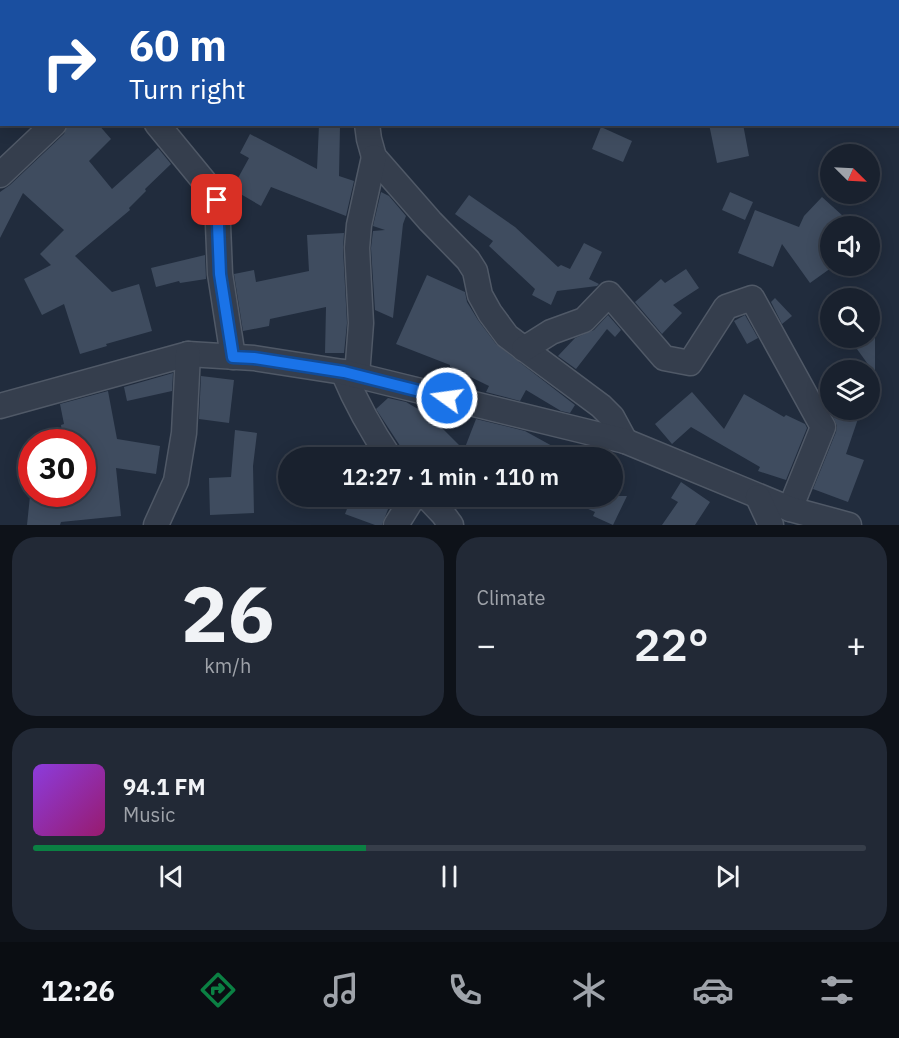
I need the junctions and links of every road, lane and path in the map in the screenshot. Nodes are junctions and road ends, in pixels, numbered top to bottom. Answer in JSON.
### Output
{"nodes":[{"id":1,"x":52,"y":126,"type":"edge"},
{"id":2,"x":162,"y":126,"type":"edge"},
{"id":3,"x":368,"y":126,"type":"edge"},
{"id":4,"x":374,"y":157,"type":"junction"},
{"id":5,"x":0,"y":175,"type":"edge"},
{"id":6,"x":524,"y":350,"type":"junction"},
{"id":7,"x":188,"y":354,"type":"junction"},
{"id":8,"x":233,"y":357,"type":"junction"},
{"id":9,"x":350,"y":374,"type":"junction"},
{"id":10,"x":0,"y":406,"type":"edge"},
{"id":11,"x":625,"y":441,"type":"junction"},
{"id":12,"x":382,"y":447,"type":"edge"},
{"id":13,"x":758,"y":497,"type":"junction"},
{"id":14,"x":407,"y":507,"type":"edge"},
{"id":15,"x":436,"y":507,"type":"edge"},
{"id":16,"x":790,"y":509,"type":"junction"},
{"id":17,"x":156,"y":525,"type":"edge"},
{"id":18,"x":396,"y":525,"type":"edge"},
{"id":19,"x":451,"y":525,"type":"edge"},
{"id":20,"x":771,"y":525,"type":"edge"},
{"id":21,"x":849,"y":525,"type":"edge"}],
"edges":[{"from":1,"to":5,"type":"street"},
{"from":2,"to":8,"type":"street"},
{"from":3,"to":4,"type":"street"},
{"from":4,"to":6,"type":"street"},
{"from":4,"to":9,"type":"street"},
{"from":6,"to":11,"type":"street"},
{"from":6,"to":16,"type":"street"},
{"from":7,"to":8,"type":"street"},
{"from":7,"to":10,"type":"street"},
{"from":7,"to":17,"type":"street"},
{"from":8,"to":9,"type":"street"},
{"from":9,"to":11,"type":"street"},
{"from":9,"to":12,"type":"street"},
{"from":11,"to":13,"type":"street"},
{"from":13,"to":16,"type":"street"},
{"from":13,"to":20,"type":"street"},
{"from":14,"to":18,"type":"street"},
{"from":15,"to":19,"type":"street"},
{"from":16,"to":21,"type":"street"}]}
